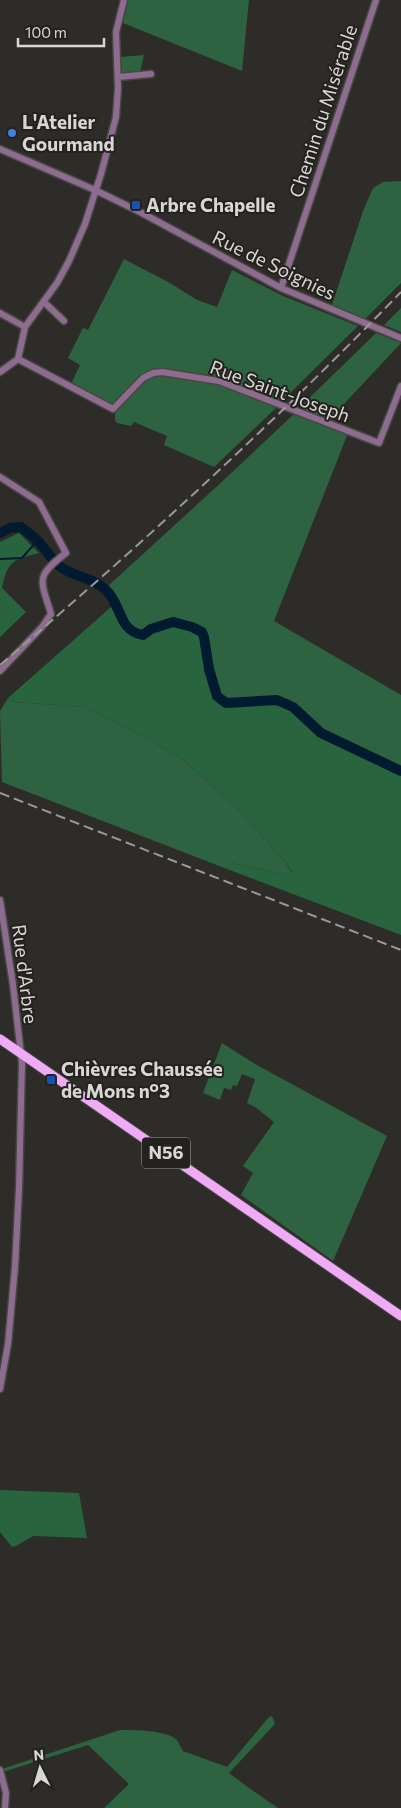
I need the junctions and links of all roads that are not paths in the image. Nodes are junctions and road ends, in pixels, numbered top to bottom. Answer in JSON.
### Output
{"nodes":[{"id":1,"x":124,"y":0,"type":"edge"},
{"id":2,"x":376,"y":0,"type":"edge"},
{"id":3,"x":151,"y":74,"type":"dead end"},
{"id":4,"x":118,"y":77,"type":"junction"},
{"id":5,"x":0,"y":149,"type":"edge"},
{"id":6,"x":95,"y":190,"type":"junction"},
{"id":7,"x":281,"y":288,"type":"junction"},
{"id":8,"x":44,"y":302,"type":"junction"},
{"id":9,"x":0,"y":313,"type":"edge"},
{"id":10,"x":64,"y":321,"type":"dead end"},
{"id":11,"x":25,"y":327,"type":"junction"},
{"id":12,"x":401,"y":338,"type":"edge"},
{"id":13,"x":18,"y":359,"type":"junction"},
{"id":14,"x":0,"y":372,"type":"edge"},
{"id":15,"x":401,"y":386,"type":"edge"},
{"id":16,"x":0,"y":477,"type":"edge"},
{"id":17,"x":0,"y":671,"type":"edge"},
{"id":18,"x":0,"y":900,"type":"edge"},
{"id":19,"x":0,"y":1039,"type":"edge"},
{"id":20,"x":20,"y":1052,"type":"junction"},
{"id":21,"x":401,"y":1316,"type":"edge"},
{"id":22,"x":0,"y":1389,"type":"edge"},
{"id":23,"x":0,"y":1770,"type":"edge"},
{"id":24,"x":5,"y":1808,"type":"edge"}],
"edges":[{"from":1,"to":4,"type":"street"},
{"from":2,"to":7,"type":"street","name":"Chemin du Misérable"},
{"from":3,"to":4,"type":"street"},
{"from":4,"to":6,"type":"street"},
{"from":5,"to":6,"type":"street","name":"Rue de Soignies"},
{"from":6,"to":7,"type":"street","name":"Rue de Soignies"},
{"from":6,"to":8,"type":"street"},
{"from":7,"to":12,"type":"street","name":"Rue de Soignies"},
{"from":8,"to":10,"type":"street"},
{"from":8,"to":11,"type":"street"},
{"from":9,"to":11,"type":"street"},
{"from":11,"to":13,"type":"street"},
{"from":13,"to":14,"type":"street"},
{"from":13,"to":15,"type":"street","name":"Rue Saint-Joseph"},
{"from":16,"to":17,"type":"street"},
{"from":18,"to":20,"type":"street","name":"Rue d'Arbre"},
{"from":19,"to":20,"type":"main road","number":"N56"},
{"from":20,"to":21,"type":"main road","number":"N56"},
{"from":20,"to":22,"type":"street","name":"Rue d'Arbre"},
{"from":23,"to":24,"type":"street"}]}
